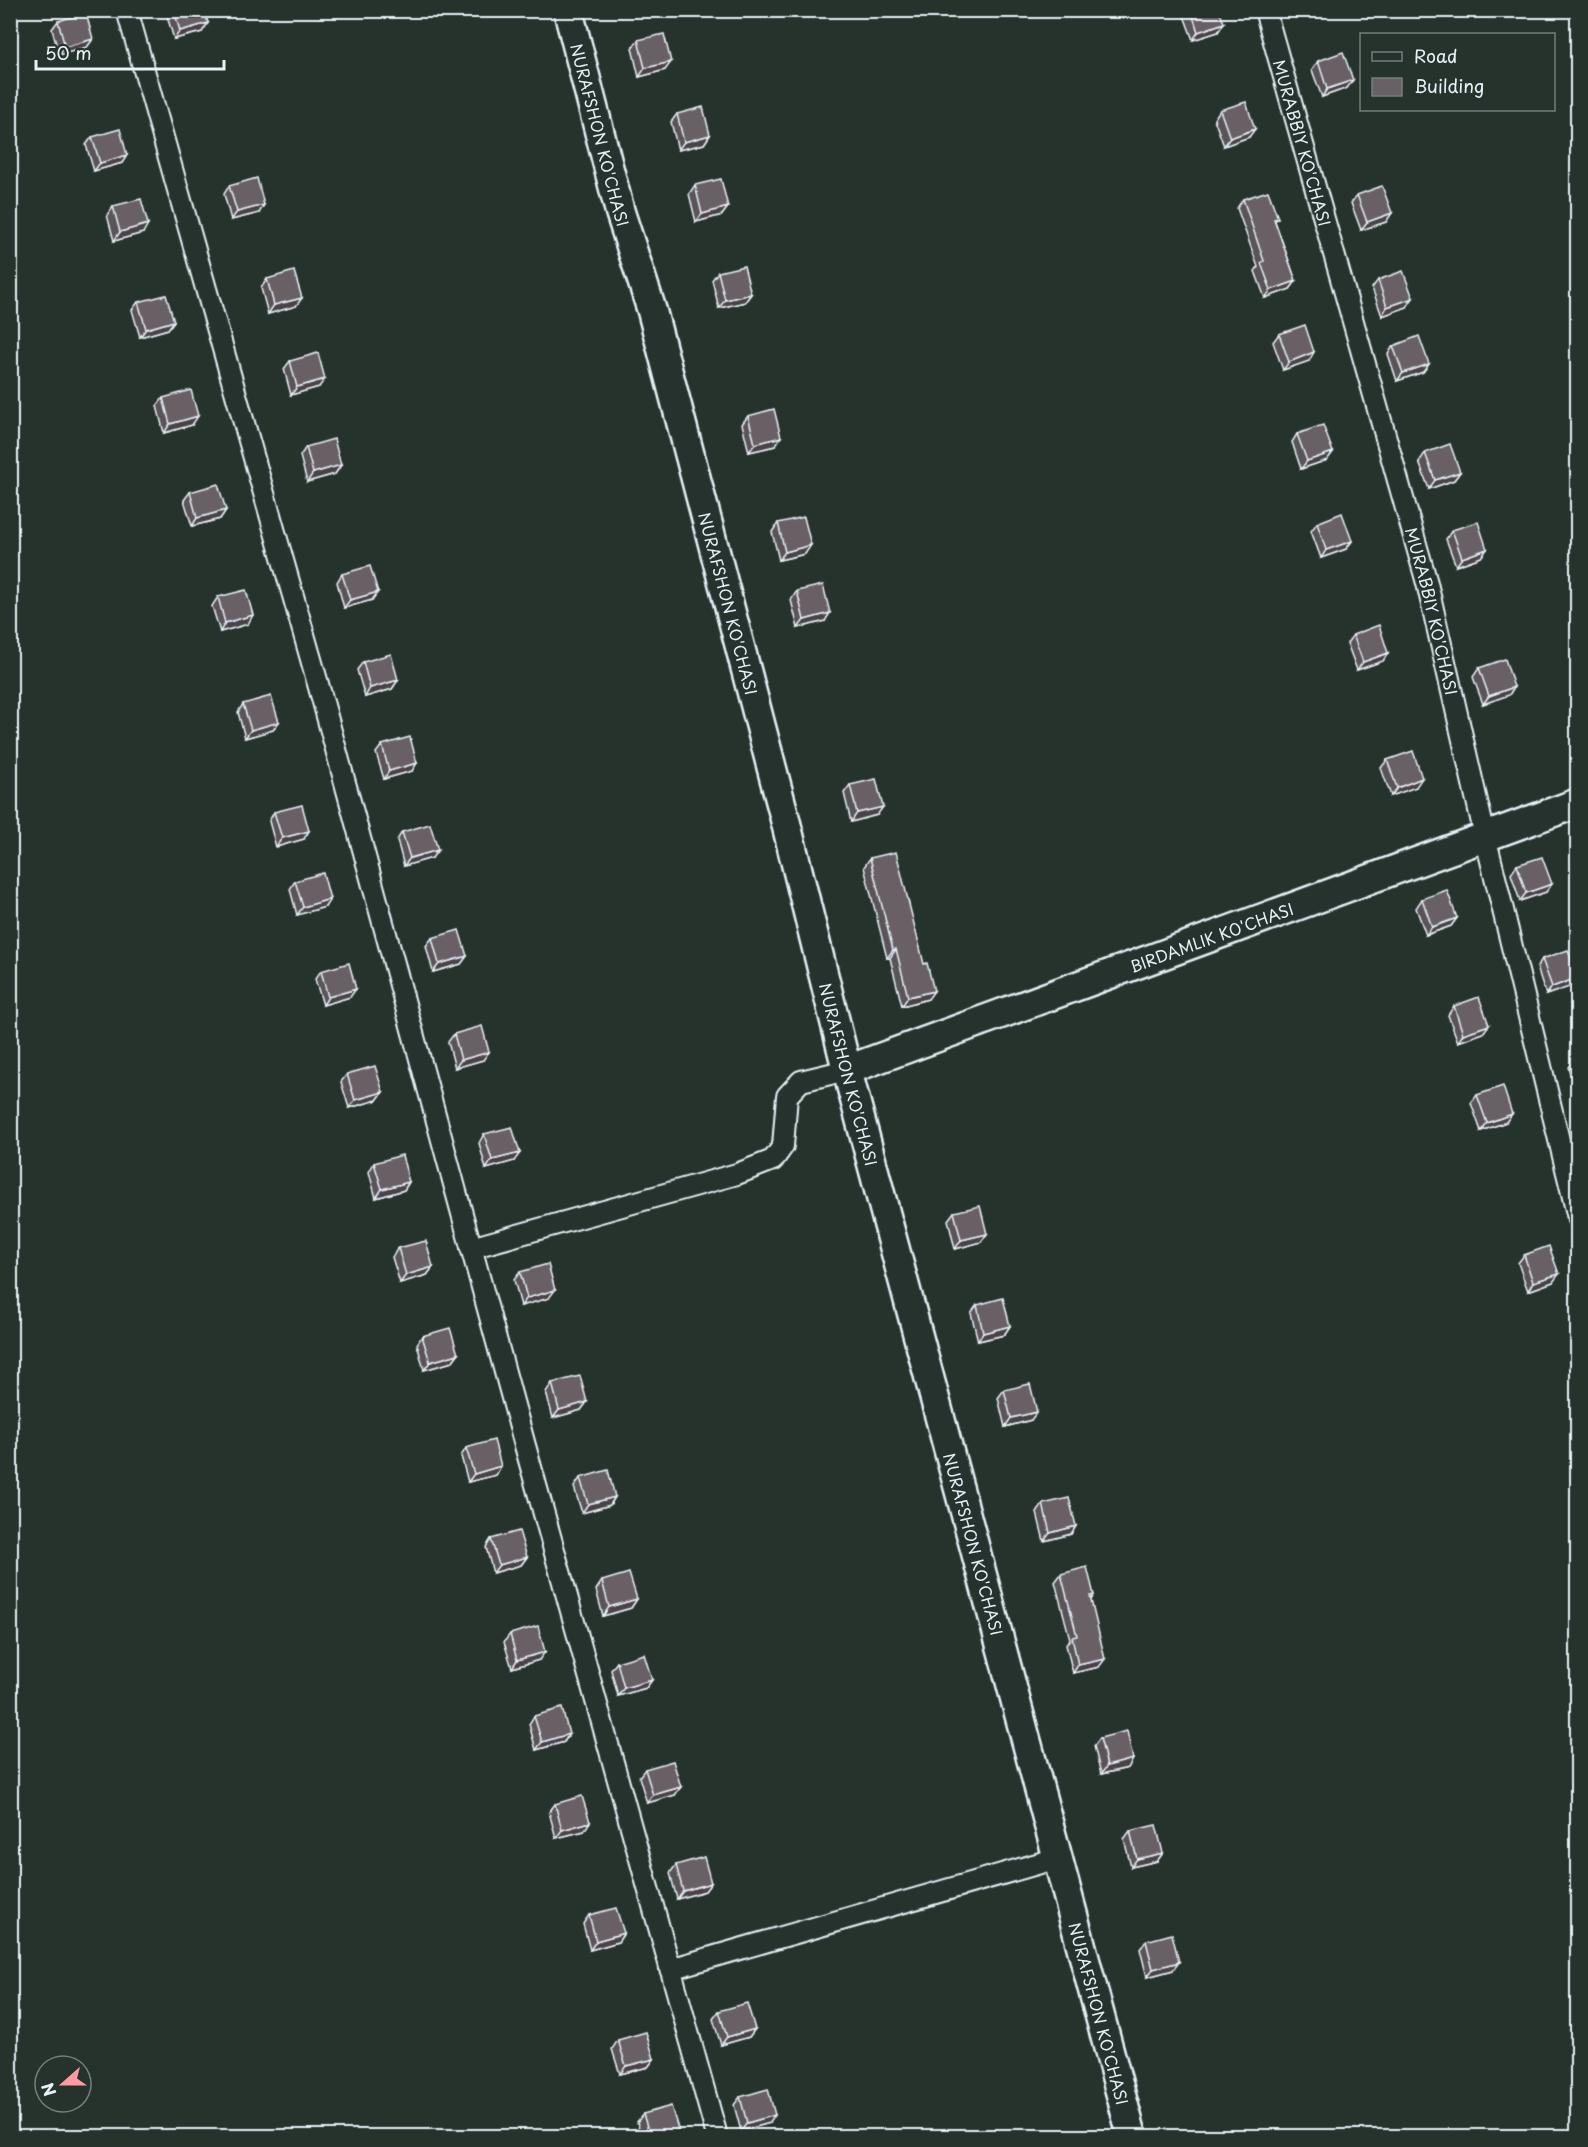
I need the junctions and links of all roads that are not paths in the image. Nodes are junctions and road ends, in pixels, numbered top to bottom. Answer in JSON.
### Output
{"nodes":[{"id":1,"x":127,"y":10,"type":"edge"},
{"id":2,"x":568,"y":10,"type":"edge"},
{"id":3,"x":1265,"y":10,"type":"edge"},
{"id":4,"x":1578,"y":803,"type":"edge"},
{"id":5,"x":1485,"y":836,"type":"junction"},
{"id":6,"x":847,"y":1070,"type":"junction"},
{"id":7,"x":1578,"y":1218,"type":"edge"},
{"id":8,"x":471,"y":1248,"type":"junction"},
{"id":9,"x":1058,"y":1858,"type":"junction"},
{"id":10,"x":670,"y":1969,"type":"junction"},
{"id":11,"x":717,"y":2136,"type":"edge"},
{"id":12,"x":1132,"y":2136,"type":"edge"}],
"edges":[{"from":1,"to":8,"type":"street"},
{"from":2,"to":6,"type":"street","name":"NURAFSHON KO'CHASI"},
{"from":3,"to":5,"type":"street","name":"MURABBIY KO'CHASI"},
{"from":4,"to":5,"type":"street","name":"BIRDAMLIK KO'CHASI"},
{"from":5,"to":6,"type":"street","name":"BIRDAMLIK KO'CHASI"},
{"from":5,"to":7,"type":"street","name":"MURABBIY KO'CHASI"},
{"from":6,"to":8,"type":"street"},
{"from":6,"to":9,"type":"street","name":"NURAFSHON KO'CHASI"},
{"from":8,"to":10,"type":"street"},
{"from":9,"to":10,"type":"street"},
{"from":9,"to":12,"type":"street","name":"NURAFSHON KO'CHASI"},
{"from":10,"to":11,"type":"street"}]}
